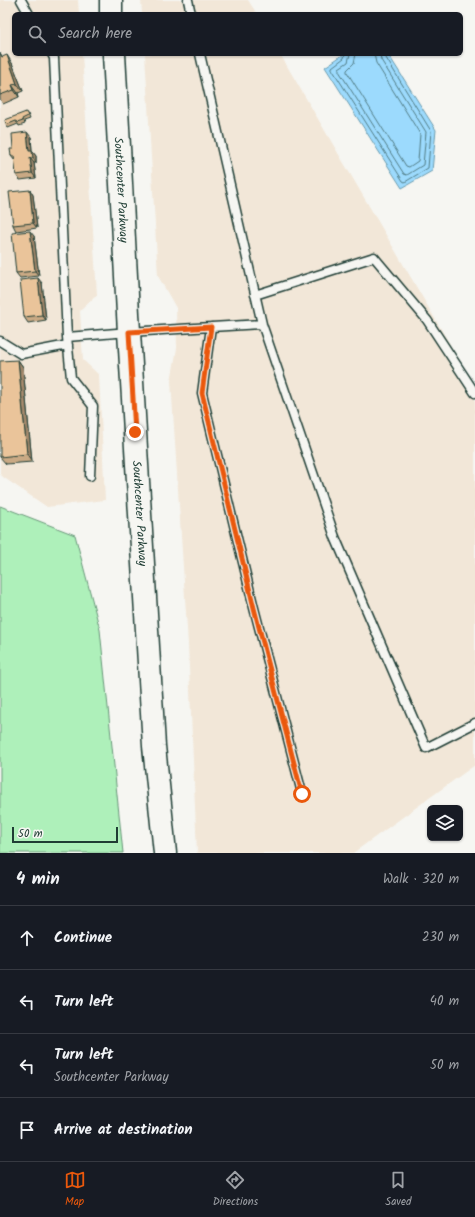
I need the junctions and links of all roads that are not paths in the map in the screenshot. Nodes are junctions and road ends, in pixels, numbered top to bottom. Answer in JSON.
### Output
{"nodes":[{"id":1,"x":21,"y":0,"type":"edge"},
{"id":2,"x":111,"y":0,"type":"edge"},
{"id":3,"x":188,"y":0,"type":"edge"},
{"id":4,"x":28,"y":12,"type":"edge"},
{"id":5,"x":112,"y":12,"type":"edge"},
{"id":6,"x":191,"y":12,"type":"edge"},
{"id":7,"x":53,"y":56,"type":"edge"},
{"id":8,"x":114,"y":56,"type":"edge"},
{"id":9,"x":200,"y":56,"type":"edge"},
{"id":10,"x":255,"y":294,"type":"junction"},
{"id":11,"x":262,"y":324,"type":"junction"},
{"id":12,"x":211,"y":327,"type":"junction"},
{"id":13,"x":129,"y":332,"type":"junction"},
{"id":14,"x":0,"y":341,"type":"edge"},
{"id":15,"x":67,"y":341,"type":"junction"},
{"id":16,"x":475,"y":393,"type":"edge"},
{"id":17,"x":90,"y":476,"type":"dead end"},
{"id":18,"x":475,"y":723,"type":"edge"},
{"id":19,"x":302,"y":794,"type":"dead end"},
{"id":20,"x":165,"y":853,"type":"edge"}],
"edges":[{"from":1,"to":4,"type":"lane"},
{"from":2,"to":5,"type":"main road"},
{"from":3,"to":6,"type":"lane"},
{"from":7,"to":15,"type":"lane"},
{"from":8,"to":13,"type":"main road","name":"Southcenter Parkway"},
{"from":9,"to":10,"type":"lane"},
{"from":10,"to":11,"type":"lane"},
{"from":10,"to":16,"type":"lane"},
{"from":11,"to":12,"type":"lane"},
{"from":11,"to":18,"type":"lane"},
{"from":12,"to":13,"type":"lane"},
{"from":12,"to":19,"type":"lane"},
{"from":13,"to":15,"type":"lane"},
{"from":13,"to":20,"type":"main road","name":"Southcenter Parkway"},
{"from":14,"to":15,"type":"lane"},
{"from":15,"to":17,"type":"lane"}]}
